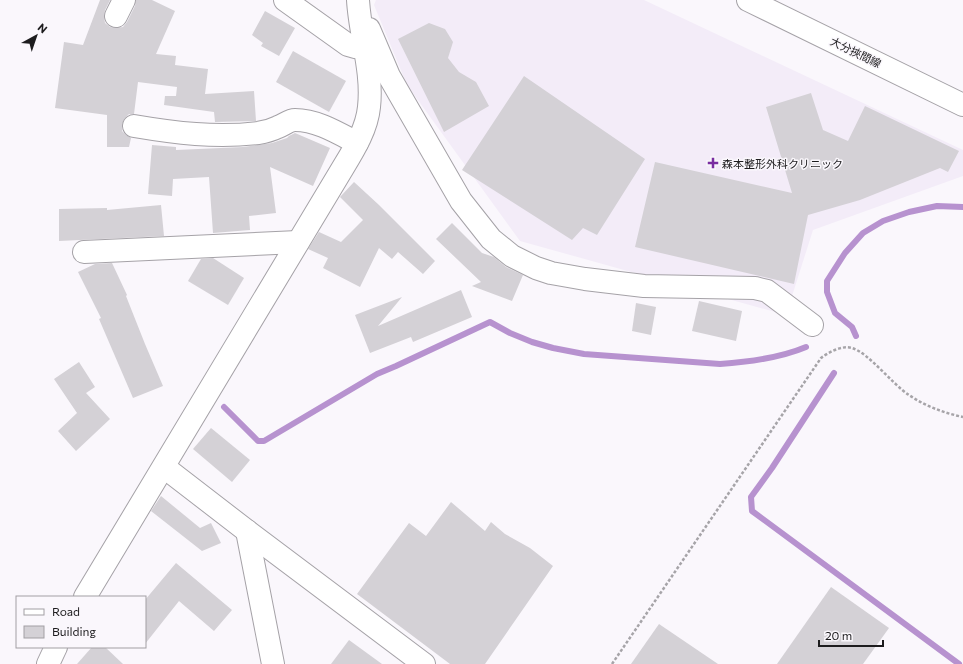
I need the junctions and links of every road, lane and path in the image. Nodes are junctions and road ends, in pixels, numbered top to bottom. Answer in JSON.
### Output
{"nodes":[{"id":1,"x":285,"y":0,"type":"edge"},
{"id":2,"x":358,"y":0,"type":"edge"},
{"id":3,"x":748,"y":0,"type":"edge"},
{"id":4,"x":364,"y":48,"type":"junction"},
{"id":5,"x":963,"y":104,"type":"edge"},
{"id":6,"x":134,"y":126,"type":"dead end"},
{"id":7,"x":357,"y":143,"type":"junction"},
{"id":8,"x":298,"y":242,"type":"junction"},
{"id":9,"x":84,"y":252,"type":"dead end"},
{"id":10,"x":812,"y":325,"type":"dead end"},
{"id":11,"x":963,"y":417,"type":"edge"},
{"id":12,"x":164,"y":467,"type":"junction"},
{"id":13,"x":247,"y":531,"type":"junction"},
{"id":14,"x":87,"y":596,"type":"edge"},
{"id":15,"x":56,"y":648,"type":"edge"},
{"id":16,"x":48,"y":664,"type":"edge"},
{"id":17,"x":273,"y":664,"type":"edge"},
{"id":18,"x":424,"y":664,"type":"edge"},
{"id":19,"x":612,"y":664,"type":"edge"}],
"edges":[{"from":1,"to":4,"type":"street"},
{"from":2,"to":4,"type":"street"},
{"from":2,"to":10,"type":"street"},
{"from":3,"to":5,"type":"street","name":"大分挾間線"},
{"from":4,"to":7,"type":"street"},
{"from":6,"to":7,"type":"street"},
{"from":7,"to":8,"type":"street"},
{"from":8,"to":9,"type":"street"},
{"from":8,"to":12,"type":"street"},
{"from":11,"to":19,"type":"path"},
{"from":12,"to":13,"type":"street"},
{"from":12,"to":14,"type":"street"},
{"from":13,"to":17,"type":"street"},
{"from":13,"to":18,"type":"street"},
{"from":15,"to":16,"type":"street"}]}
